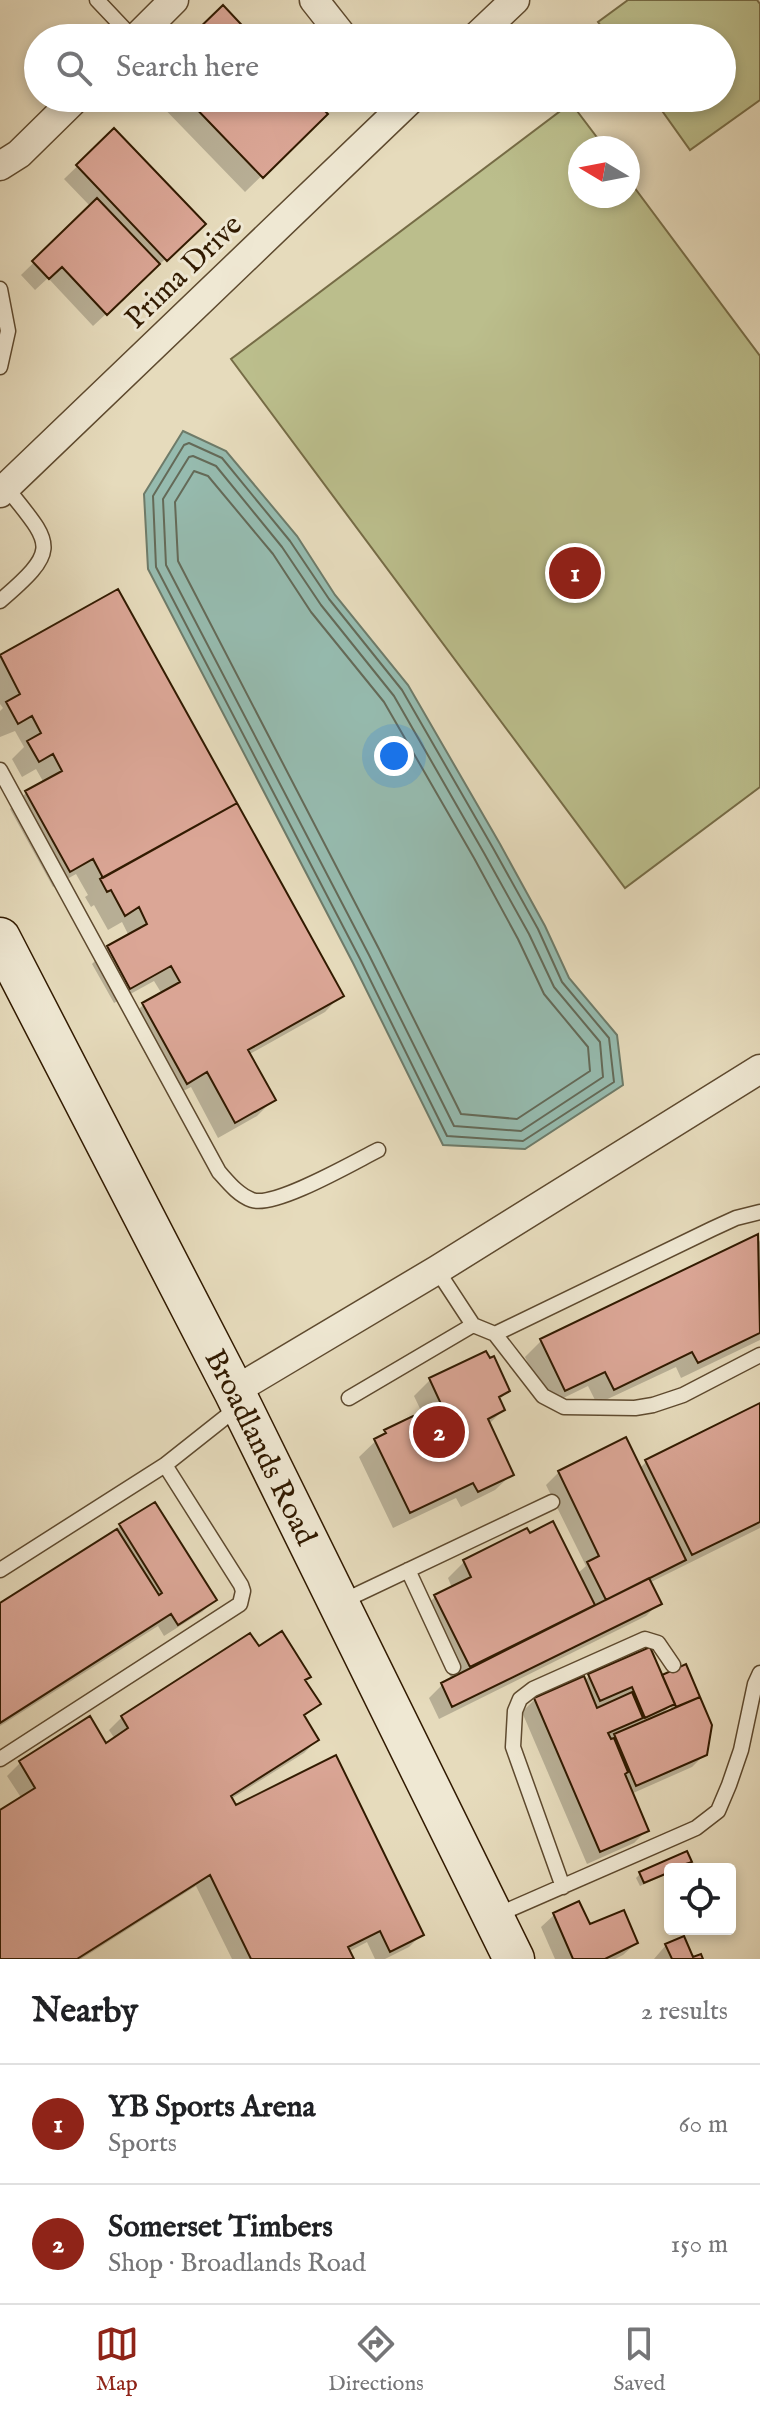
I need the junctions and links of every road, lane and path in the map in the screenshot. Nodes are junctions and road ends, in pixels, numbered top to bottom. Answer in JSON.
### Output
{"nodes":[{"id":1,"x":97,"y":0,"type":"edge"},
{"id":2,"x":174,"y":0,"type":"edge"},
{"id":3,"x":515,"y":0,"type":"edge"},
{"id":4,"x":318,"y":1,"type":"edge"},
{"id":5,"x":120,"y":24,"type":"edge"},
{"id":6,"x":149,"y":24,"type":"edge"},
{"id":7,"x":334,"y":24,"type":"edge"},
{"id":8,"x":490,"y":24,"type":"edge"},
{"id":9,"x":62,"y":112,"type":"edge"},
{"id":10,"x":392,"y":112,"type":"edge"},
{"id":11,"x":0,"y":166,"type":"edge"},
{"id":12,"x":0,"y":289,"type":"edge"},
{"id":13,"x":0,"y":367,"type":"edge"},
{"id":14,"x":3,"y":490,"type":"edge"},
{"id":15,"x":0,"y":601,"type":"edge"},
{"id":16,"x":0,"y":770,"type":"edge"},
{"id":17,"x":0,"y":938,"type":"edge"},
{"id":18,"x":760,"y":1069,"type":"edge"},
{"id":19,"x":378,"y":1150,"type":"dead end"},
{"id":20,"x":760,"y":1212,"type":"edge"},
{"id":21,"x":437,"y":1270,"type":"junction"},
{"id":22,"x":473,"y":1325,"type":"junction"},
{"id":23,"x":495,"y":1334,"type":"junction"},
{"id":24,"x":760,"y":1355,"type":"edge"},
{"id":25,"x":238,"y":1398,"type":"junction"},
{"id":26,"x":349,"y":1398,"type":"dead end"},
{"id":27,"x":165,"y":1465,"type":"junction"},
{"id":28,"x":552,"y":1502,"type":"dead end"},
{"id":29,"x":0,"y":1570,"type":"edge"},
{"id":30,"x":408,"y":1570,"type":"junction"},
{"id":31,"x":339,"y":1603,"type":"junction"},
{"id":32,"x":673,"y":1665,"type":"dead end"},
{"id":33,"x":453,"y":1667,"type":"dead end"},
{"id":34,"x":760,"y":1673,"type":"edge"},
{"id":35,"x":0,"y":1759,"type":"edge"},
{"id":36,"x":563,"y":1887,"type":"junction"},
{"id":37,"x":493,"y":1917,"type":"junction"},
{"id":38,"x":514,"y":1959,"type":"edge"}],
"edges":[{"from":1,"to":5,"type":"lane"},
{"from":2,"to":6,"type":"street"},
{"from":3,"to":8,"type":"street"},
{"from":4,"to":7,"type":"street"},
{"from":9,"to":11,"type":"street"},
{"from":10,"to":14,"type":"street","name":"Prima Drive"},
{"from":12,"to":13,"type":"lane"},
{"from":14,"to":15,"type":"lane"},
{"from":16,"to":19,"type":"lane"},
{"from":17,"to":25,"type":"main road","name":"Broadlands Road"},
{"from":18,"to":21,"type":"street"},
{"from":20,"to":23,"type":"lane"},
{"from":21,"to":22,"type":"lane"},
{"from":21,"to":25,"type":"street"},
{"from":22,"to":23,"type":"lane"},
{"from":22,"to":26,"type":"lane"},
{"from":23,"to":24,"type":"lane"},
{"from":25,"to":27,"type":"lane"},
{"from":25,"to":31,"type":"main road","name":"Broadlands Road"},
{"from":27,"to":29,"type":"lane"},
{"from":27,"to":35,"type":"lane"},
{"from":28,"to":30,"type":"lane"},
{"from":30,"to":31,"type":"lane"},
{"from":30,"to":33,"type":"lane"},
{"from":31,"to":37,"type":"main road","name":"Broadlands Road"},
{"from":32,"to":36,"type":"lane"},
{"from":34,"to":36,"type":"lane"},
{"from":36,"to":37,"type":"lane"},
{"from":37,"to":38,"type":"main road","name":"Broadlands Road"}]}
